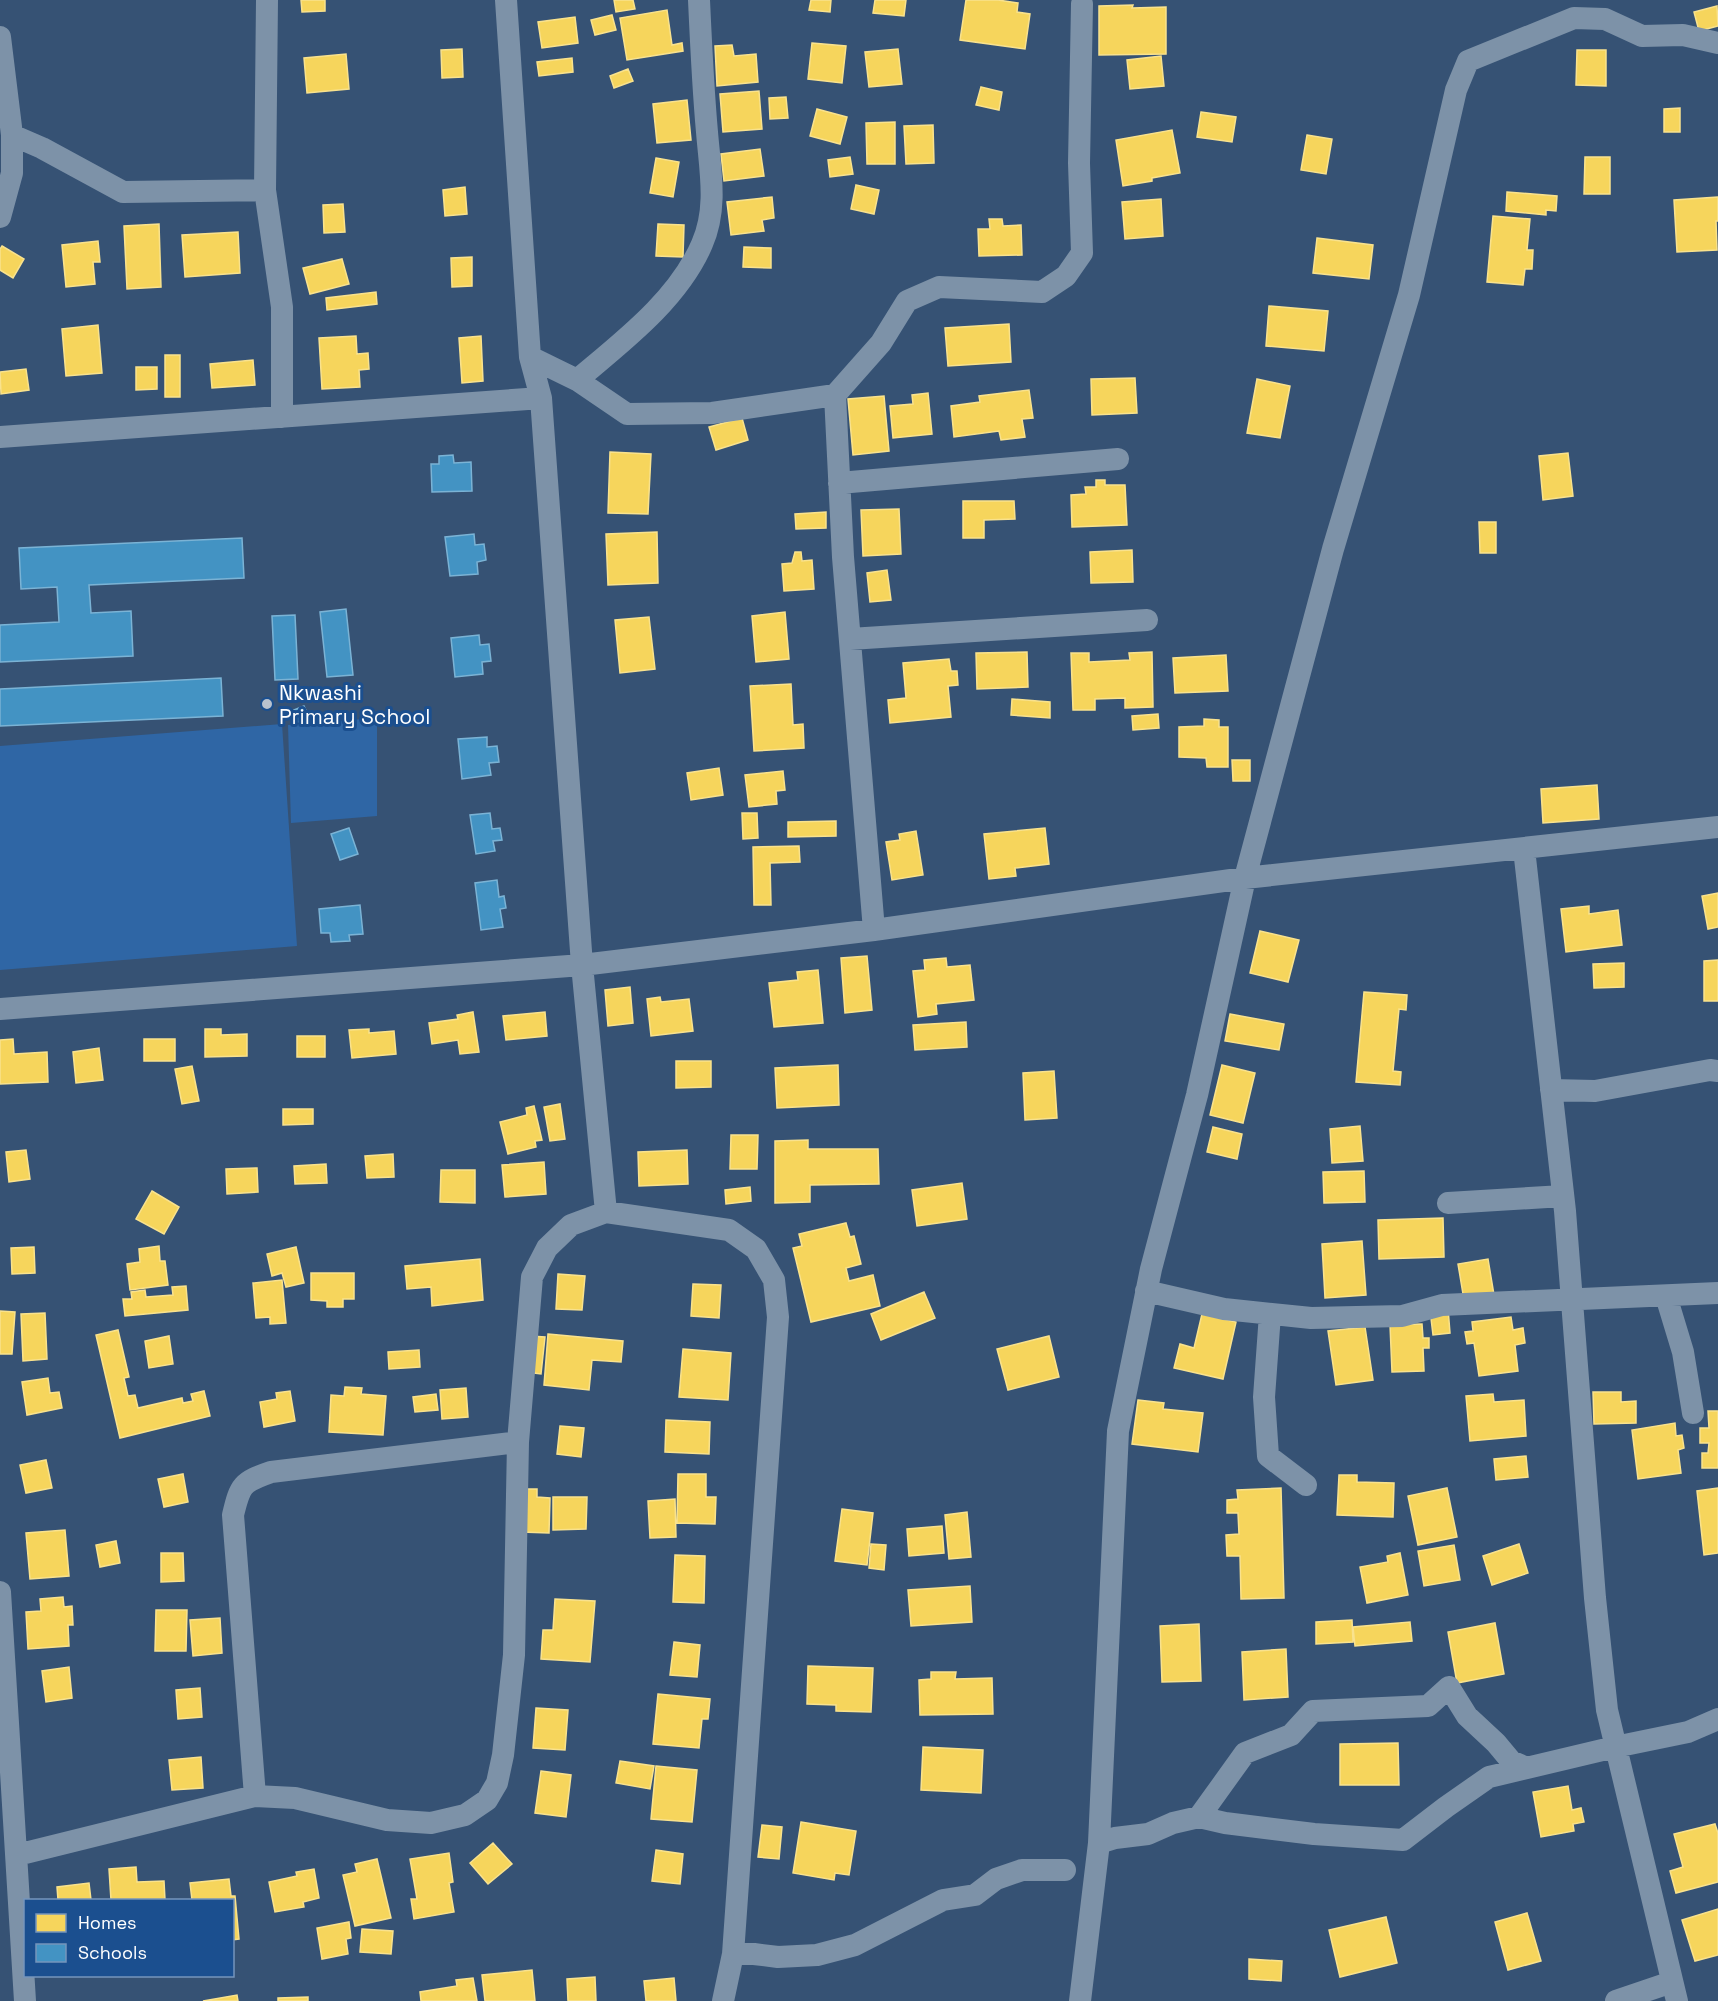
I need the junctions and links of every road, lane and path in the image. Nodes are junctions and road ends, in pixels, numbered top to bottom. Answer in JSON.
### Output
{"nodes":[{"id":1,"x":267,"y":0,"type":"edge"},
{"id":2,"x":506,"y":0,"type":"edge"},
{"id":3,"x":699,"y":0,"type":"edge"},
{"id":4,"x":1082,"y":4,"type":"dead end"},
{"id":5,"x":0,"y":38,"type":"edge"},
{"id":6,"x":1718,"y":43,"type":"edge"},
{"id":7,"x":12,"y":135,"type":"junction"},
{"id":8,"x":265,"y":190,"type":"junction"},
{"id":9,"x":0,"y":218,"type":"edge"},
{"id":10,"x":530,"y":357,"type":"junction"},
{"id":11,"x":577,"y":380,"type":"junction"},
{"id":12,"x":835,"y":395,"type":"junction"},
{"id":13,"x":541,"y":398,"type":"junction"},
{"id":14,"x":282,"y":417,"type":"junction"},
{"id":15,"x":0,"y":437,"type":"edge"},
{"id":16,"x":1118,"y":459,"type":"dead end"},
{"id":17,"x":838,"y":483,"type":"junction"},
{"id":18,"x":1147,"y":620,"type":"dead end"},
{"id":19,"x":850,"y":639,"type":"junction"},
{"id":20,"x":1718,"y":827,"type":"edge"},
{"id":21,"x":1524,"y":849,"type":"junction"},
{"id":22,"x":1245,"y":878,"type":"junction"},
{"id":23,"x":874,"y":930,"type":"junction"},
{"id":24,"x":582,"y":965,"type":"junction"},
{"id":25,"x":0,"y":1009,"type":"edge"},
{"id":26,"x":1718,"y":1071,"type":"edge"},
{"id":27,"x":1551,"y":1090,"type":"junction"},
{"id":28,"x":1563,"y":1196,"type":"junction"},
{"id":29,"x":1448,"y":1203,"type":"dead end"},
{"id":30,"x":606,"y":1212,"type":"junction"},
{"id":31,"x":1146,"y":1291,"type":"junction"},
{"id":32,"x":1718,"y":1293,"type":"edge"},
{"id":33,"x":1666,"y":1296,"type":"junction"},
{"id":34,"x":1572,"y":1300,"type":"junction"},
{"id":35,"x":1270,"y":1314,"type":"junction"},
{"id":36,"x":1693,"y":1413,"type":"dead end"},
{"id":37,"x":518,"y":1442,"type":"junction"},
{"id":38,"x":1306,"y":1485,"type":"dead end"},
{"id":39,"x":0,"y":1592,"type":"edge"},
{"id":40,"x":1718,"y":1719,"type":"edge"},
{"id":41,"x":1615,"y":1747,"type":"junction"},
{"id":42,"x":1527,"y":1768,"type":"junction"},
{"id":43,"x":255,"y":1796,"type":"junction"},
{"id":44,"x":1199,"y":1817,"type":"junction"},
{"id":45,"x":1099,"y":1843,"type":"junction"},
{"id":46,"x":17,"y":1855,"type":"junction"},
{"id":47,"x":1065,"y":1870,"type":"dead end"},
{"id":48,"x":733,"y":1954,"type":"junction"},
{"id":49,"x":1674,"y":1992,"type":"edge"},
{"id":50,"x":25,"y":2001,"type":"edge"},
{"id":51,"x":723,"y":2001,"type":"edge"},
{"id":52,"x":1080,"y":2001,"type":"edge"},
{"id":53,"x":1616,"y":2001,"type":"edge"}],
"edges":[{"from":1,"to":8,"type":"street"},
{"from":2,"to":10,"type":"street"},
{"from":3,"to":11,"type":"street"},
{"from":4,"to":12,"type":"street"},
{"from":5,"to":7,"type":"street"},
{"from":6,"to":22,"type":"street"},
{"from":7,"to":8,"type":"street"},
{"from":7,"to":9,"type":"street"},
{"from":8,"to":14,"type":"street"},
{"from":10,"to":11,"type":"street"},
{"from":10,"to":13,"type":"street"},
{"from":11,"to":12,"type":"street"},
{"from":12,"to":17,"type":"street"},
{"from":13,"to":14,"type":"street"},
{"from":13,"to":24,"type":"street"},
{"from":14,"to":15,"type":"street"},
{"from":16,"to":17,"type":"street"},
{"from":17,"to":19,"type":"street"},
{"from":18,"to":19,"type":"street"},
{"from":19,"to":23,"type":"street"},
{"from":20,"to":21,"type":"street"},
{"from":21,"to":22,"type":"street"},
{"from":21,"to":27,"type":"street"},
{"from":22,"to":23,"type":"street"},
{"from":22,"to":31,"type":"street"},
{"from":23,"to":24,"type":"street"},
{"from":24,"to":25,"type":"street"},
{"from":24,"to":30,"type":"street"},
{"from":26,"to":27,"type":"street"},
{"from":27,"to":28,"type":"street"},
{"from":28,"to":29,"type":"street"},
{"from":28,"to":34,"type":"street"},
{"from":30,"to":37,"type":"street"},
{"from":30,"to":48,"type":"street"},
{"from":31,"to":35,"type":"street"},
{"from":31,"to":45,"type":"street"},
{"from":32,"to":33,"type":"street"},
{"from":33,"to":34,"type":"street"},
{"from":33,"to":36,"type":"street"},
{"from":34,"to":35,"type":"street"},
{"from":34,"to":41,"type":"street"},
{"from":35,"to":38,"type":"street"},
{"from":37,"to":43,"type":"street"},
{"from":37,"to":43,"type":"street"},
{"from":39,"to":46,"type":"street"},
{"from":40,"to":41,"type":"street"},
{"from":41,"to":42,"type":"street"},
{"from":41,"to":49,"type":"street"},
{"from":42,"to":44,"type":"street"},
{"from":42,"to":44,"type":"street"},
{"from":43,"to":46,"type":"street"},
{"from":44,"to":45,"type":"street"},
{"from":45,"to":52,"type":"street"},
{"from":46,"to":50,"type":"street"},
{"from":47,"to":48,"type":"street"},
{"from":48,"to":51,"type":"street"},
{"from":49,"to":53,"type":"street"}]}
